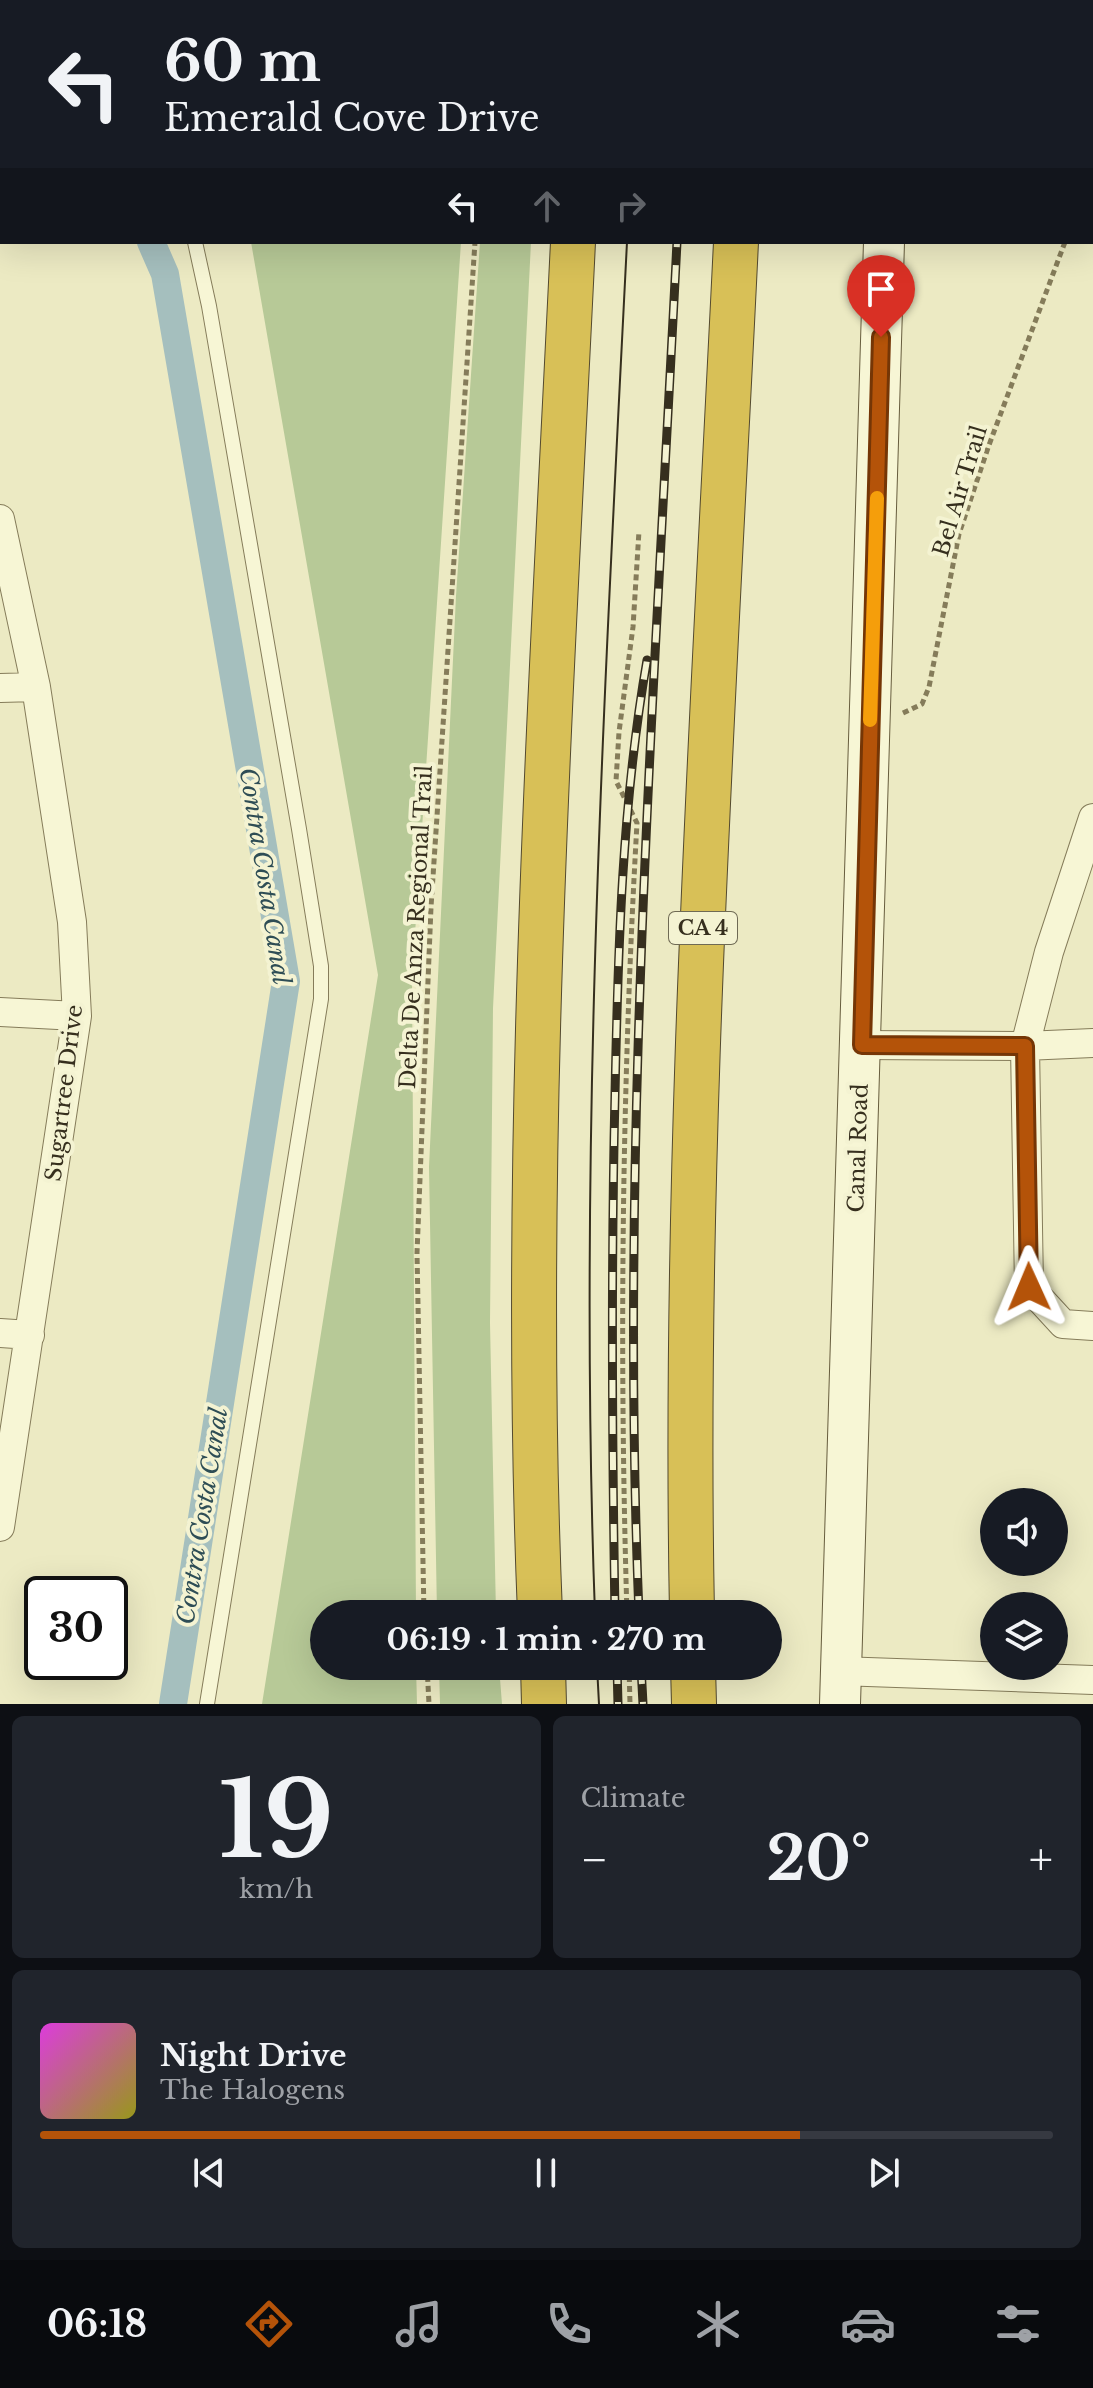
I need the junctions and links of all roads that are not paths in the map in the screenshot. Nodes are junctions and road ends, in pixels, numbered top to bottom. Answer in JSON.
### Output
{"nodes":[{"id":1,"x":195,"y":244,"type":"edge"},
{"id":2,"x":573,"y":244,"type":"edge"},
{"id":3,"x":736,"y":244,"type":"edge"},
{"id":4,"x":884,"y":244,"type":"edge"},
{"id":5,"x":0,"y":519,"type":"edge"},
{"id":6,"x":36,"y":687,"type":"junction"},
{"id":7,"x":0,"y":688,"type":"edge"},
{"id":8,"x":1093,"y":818,"type":"edge"},
{"id":9,"x":0,"y":1012,"type":"edge"},
{"id":10,"x":77,"y":1016,"type":"junction"},
{"id":11,"x":1093,"y":1043,"type":"edge"},
{"id":12,"x":862,"y":1045,"type":"junction"},
{"id":13,"x":1025,"y":1046,"type":"junction"},
{"id":14,"x":1093,"y":1326,"type":"edge"},
{"id":15,"x":0,"y":1333,"type":"edge"},
{"id":16,"x":30,"y":1335,"type":"junction"},
{"id":17,"x":0,"y":1527,"type":"edge"},
{"id":18,"x":540,"y":1600,"type":"edge"},
{"id":19,"x":692,"y":1600,"type":"edge"},
{"id":20,"x":543,"y":1680,"type":"edge"},
{"id":21,"x":693,"y":1680,"type":"edge"},
{"id":22,"x":1093,"y":1680,"type":"edge"},
{"id":23,"x":840,"y":1687,"type":"edge"},
{"id":24,"x":207,"y":1704,"type":"edge"},
{"id":25,"x":544,"y":1704,"type":"edge"},
{"id":26,"x":694,"y":1704,"type":"edge"}],
"edges":[{"from":1,"to":24,"type":"lane"},
{"from":2,"to":18,"type":"highway"},
{"from":3,"to":19,"type":"highway","number":"CA 4"},
{"from":4,"to":12,"type":"street","name":"Canal Road"},
{"from":5,"to":6,"type":"street","name":"Sugartree Drive"},
{"from":6,"to":7,"type":"street"},
{"from":6,"to":10,"type":"street","name":"Sugartree Drive"},
{"from":8,"to":13,"type":"street"},
{"from":9,"to":10,"type":"street"},
{"from":10,"to":16,"type":"street","name":"Sugartree Drive"},
{"from":11,"to":13,"type":"street"},
{"from":12,"to":13,"type":"street"},
{"from":12,"to":23,"type":"street","name":"Canal Road"},
{"from":13,"to":14,"type":"street"},
{"from":15,"to":16,"type":"street"},
{"from":16,"to":17,"type":"street","name":"Sugartree Drive"},
{"from":20,"to":25,"type":"highway"},
{"from":21,"to":26,"type":"highway"},
{"from":22,"to":23,"type":"street"}]}
